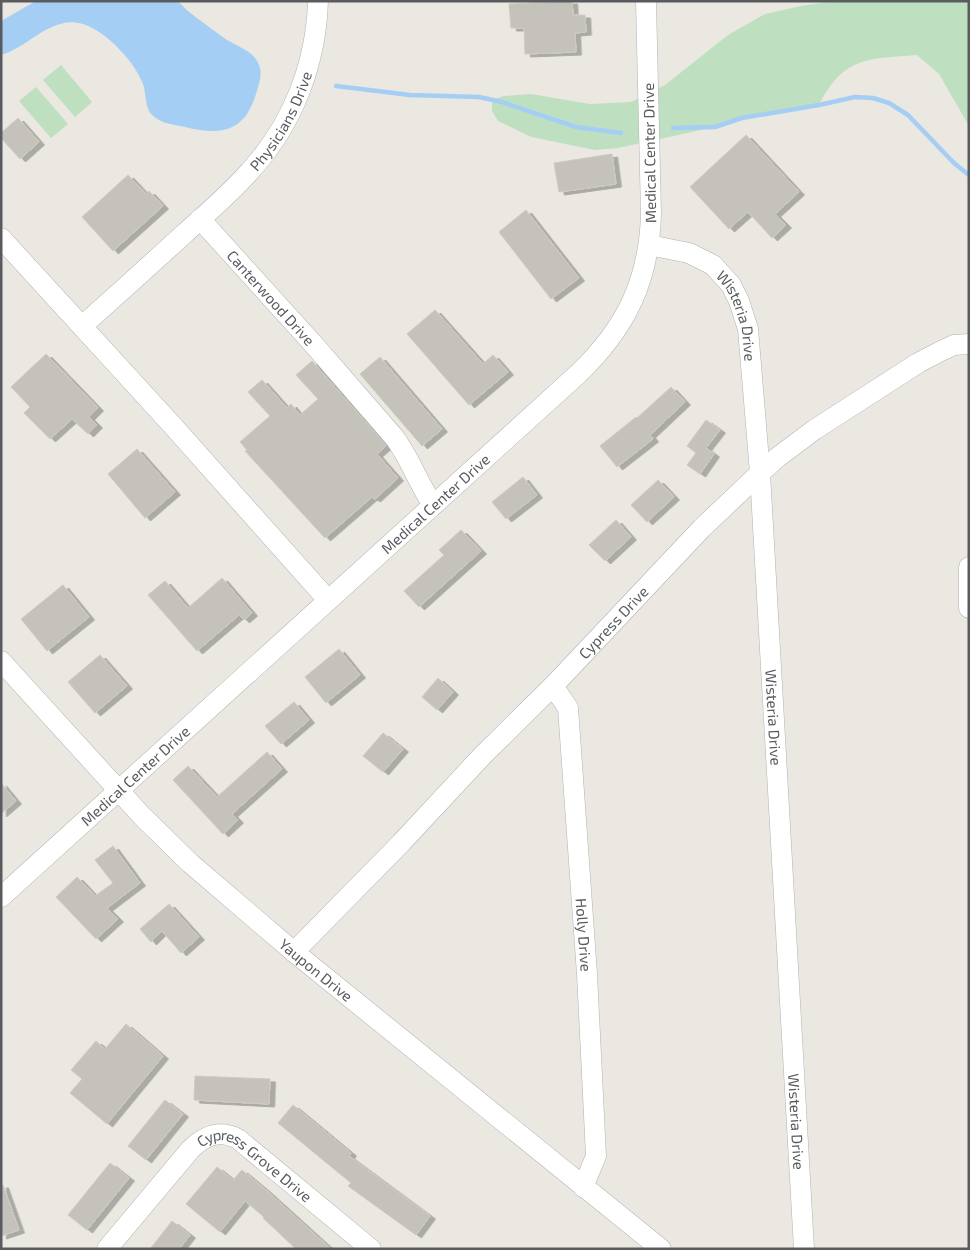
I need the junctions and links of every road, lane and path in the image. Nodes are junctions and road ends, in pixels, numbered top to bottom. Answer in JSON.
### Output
{"nodes":[{"id":1,"x":318,"y":1,"type":"edge"},
{"id":2,"x":646,"y":1,"type":"edge"},
{"id":3,"x":200,"y":220,"type":"junction"},
{"id":4,"x":1,"y":238,"type":"edge"},
{"id":5,"x":649,"y":245,"type":"junction"},
{"id":6,"x":82,"y":326,"type":"junction"},
{"id":7,"x":969,"y":344,"type":"edge"},
{"id":8,"x":760,"y":473,"type":"junction"},
{"id":9,"x":433,"y":505,"type":"junction"},
{"id":10,"x":969,"y":566,"type":"edge"},
{"id":11,"x":328,"y":600,"type":"junction"},
{"id":12,"x":969,"y":608,"type":"edge"},
{"id":13,"x":1,"y":661,"type":"edge"},
{"id":14,"x":553,"y":686,"type":"junction"},
{"id":15,"x":119,"y":791,"type":"junction"},
{"id":16,"x":1,"y":897,"type":"edge"},
{"id":17,"x":294,"y":952,"type":"junction"},
{"id":18,"x":583,"y":1187,"type":"junction"},
{"id":19,"x":107,"y":1249,"type":"edge"},
{"id":20,"x":371,"y":1249,"type":"edge"},
{"id":21,"x":661,"y":1249,"type":"edge"},
{"id":22,"x":804,"y":1249,"type":"edge"}],
"edges":[{"from":1,"to":3,"type":"street","name":"Physicians Drive"},
{"from":2,"to":5,"type":"street","name":"Medical Center Drive"},
{"from":3,"to":6,"type":"street"},
{"from":3,"to":9,"type":"street","name":"Canterwood Drive"},
{"from":4,"to":6,"type":"street"},
{"from":5,"to":8,"type":"street","name":"Wisteria Drive"},
{"from":5,"to":9,"type":"street","name":"Medical Center Drive"},
{"from":6,"to":11,"type":"street"},
{"from":7,"to":8,"type":"street","name":"Cypress Drive"},
{"from":8,"to":14,"type":"street","name":"Cypress Drive"},
{"from":8,"to":22,"type":"street","name":"Wisteria Drive"},
{"from":9,"to":11,"type":"street","name":"Medical Center Drive"},
{"from":10,"to":12,"type":"street"},
{"from":11,"to":15,"type":"street","name":"Medical Center Drive"},
{"from":13,"to":15,"type":"street","name":"Yaupon Drive"},
{"from":14,"to":17,"type":"street","name":"Cypress Drive"},
{"from":14,"to":18,"type":"street","name":"Holly Drive"},
{"from":15,"to":16,"type":"street","name":"Medical Center Drive"},
{"from":15,"to":17,"type":"street","name":"Yaupon Drive"},
{"from":17,"to":18,"type":"street","name":"Yaupon Drive"},
{"from":18,"to":21,"type":"street","name":"Yaupon Drive"},
{"from":19,"to":20,"type":"street","name":"Cypress Grove Drive"}]}
